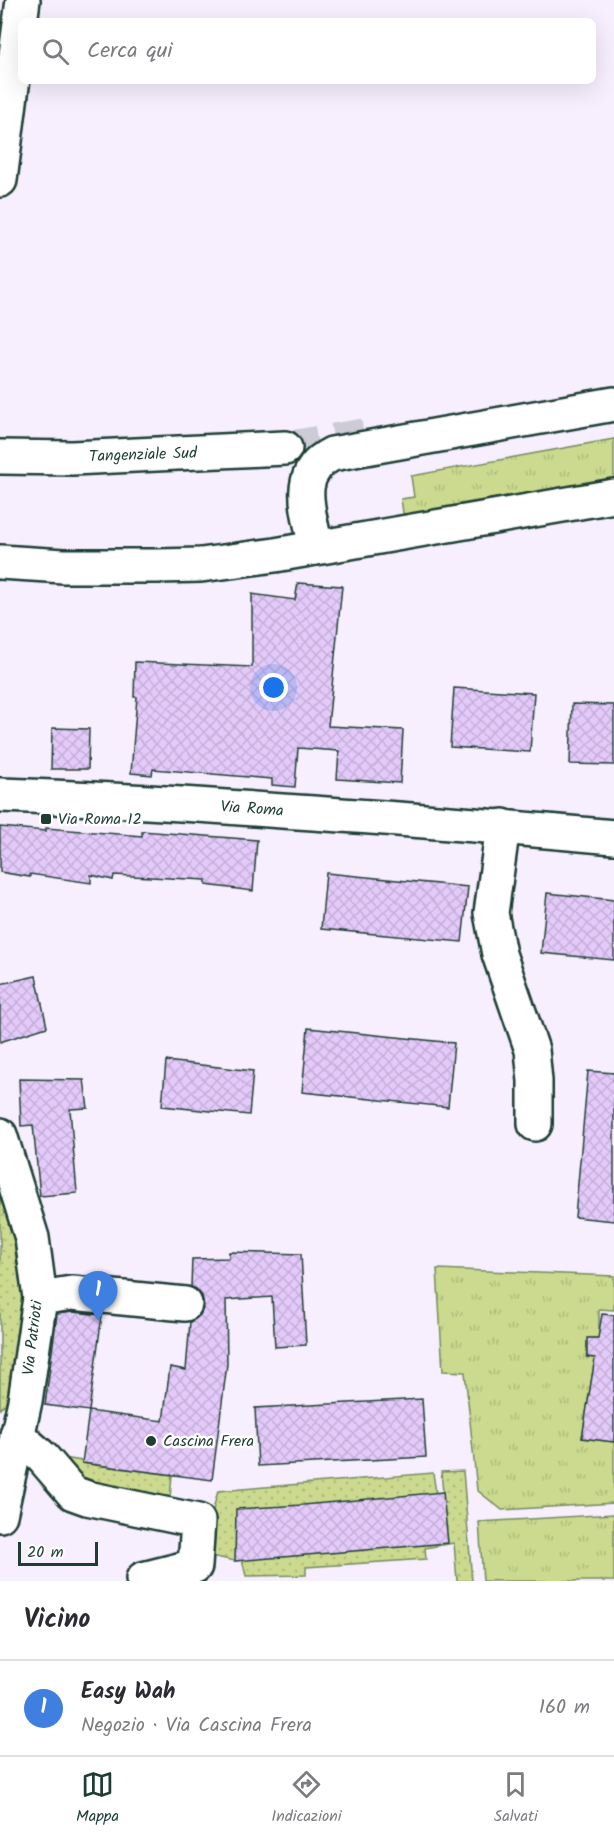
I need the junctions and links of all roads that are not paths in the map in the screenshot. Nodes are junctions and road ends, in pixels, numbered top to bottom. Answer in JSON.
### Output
{"nodes":[{"id":1,"x":23,"y":0,"type":"edge"},
{"id":2,"x":21,"y":18,"type":"edge"},
{"id":3,"x":18,"y":39,"type":"edge"},
{"id":4,"x":2,"y":165,"type":"edge"},
{"id":5,"x":614,"y":404,"type":"edge"},
{"id":6,"x":285,"y":448,"type":"tunnel mouth"},
{"id":7,"x":0,"y":457,"type":"edge"},
{"id":8,"x":614,"y":496,"type":"edge"},
{"id":9,"x":316,"y":548,"type":"junction"},
{"id":10,"x":0,"y":562,"type":"edge"},
{"id":11,"x":0,"y":795,"type":"edge"},
{"id":12,"x":503,"y":826,"type":"junction"},
{"id":13,"x":614,"y":837,"type":"edge"},
{"id":14,"x":535,"y":1124,"type":"dead end"},
{"id":15,"x":0,"y":1135,"type":"edge"},
{"id":16,"x":40,"y":1298,"type":"junction"},
{"id":17,"x":185,"y":1304,"type":"dead end"},
{"id":18,"x":9,"y":1430,"type":"edge"},
{"id":19,"x":0,"y":1515,"type":"edge"},
{"id":20,"x":143,"y":1579,"type":"dead end"}],
"edges":[{"from":1,"to":2,"type":"main road"},
{"from":3,"to":4,"type":"main road"},
{"from":5,"to":9,"type":"main road"},
{"from":6,"to":7,"type":"main road","name":"Tangenziale Sud"},
{"from":8,"to":9,"type":"main road"},
{"from":9,"to":10,"type":"main road"},
{"from":11,"to":12,"type":"main road","name":"Via Roma"},
{"from":12,"to":13,"type":"main road","name":"Via Roma"},
{"from":12,"to":14,"type":"main road"},
{"from":15,"to":16,"type":"main road","name":"Via Patrioti"},
{"from":16,"to":17,"type":"main road"},
{"from":16,"to":18,"type":"main road","name":"Via Patrioti"},
{"from":18,"to":19,"type":"main road","name":"Via Patrioti"},
{"from":18,"to":20,"type":"main road"}]}
